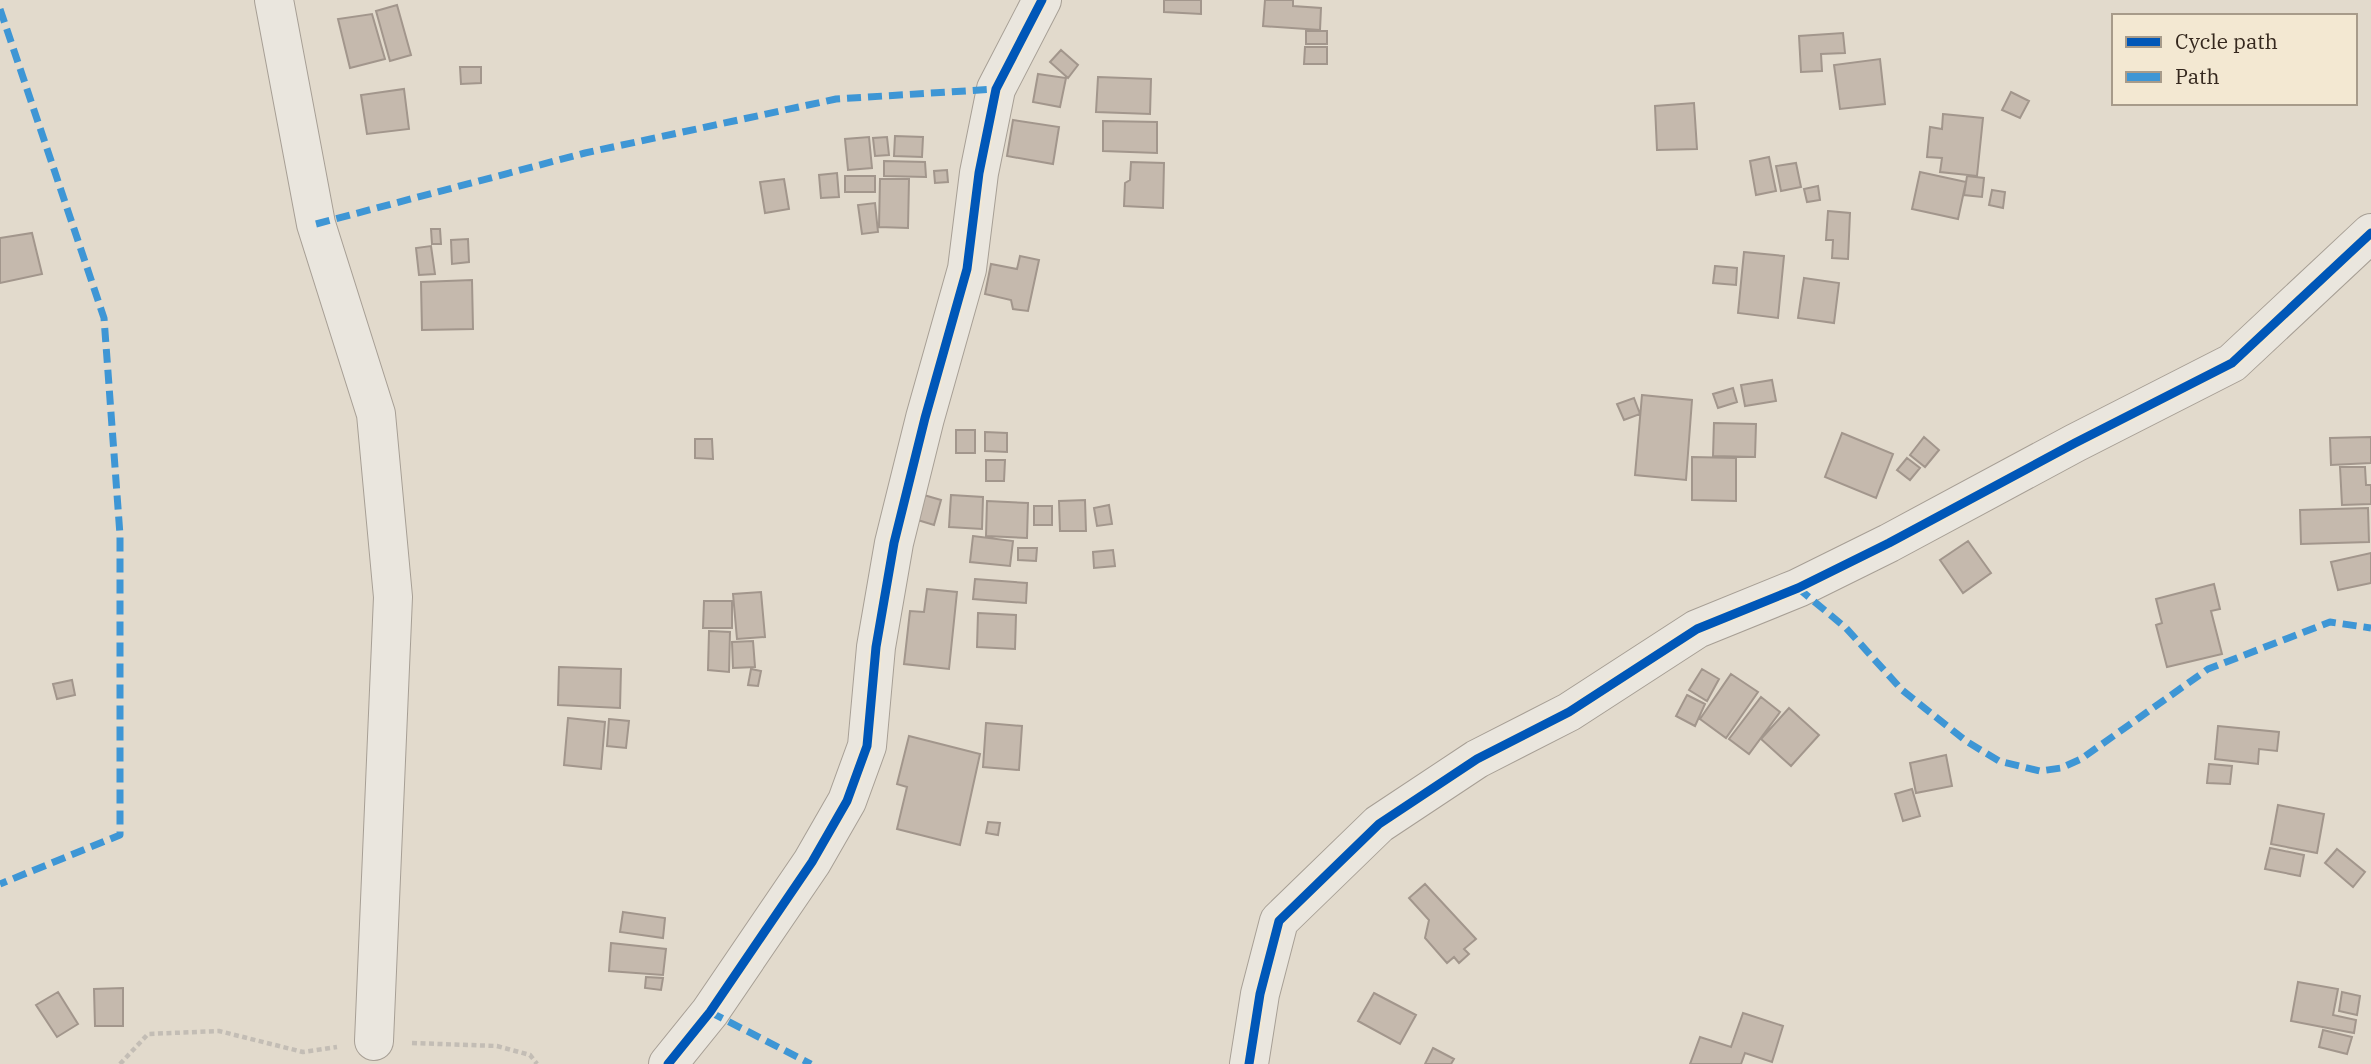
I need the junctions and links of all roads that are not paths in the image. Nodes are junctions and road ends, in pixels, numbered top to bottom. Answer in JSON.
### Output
{"nodes":[{"id":1,"x":274,"y":0,"type":"edge"},
{"id":2,"x":1042,"y":0,"type":"edge"},
{"id":3,"x":2371,"y":233,"type":"edge"},
{"id":4,"x":373,"y":1041,"type":"road end"},
{"id":5,"x":1261,"y":1058,"type":"edge"},
{"id":6,"x":668,"y":1064,"type":"edge"}],
"edges":[{"from":1,"to":4,"type":"street"},
{"from":2,"to":6,"type":"street"},
{"from":3,"to":5,"type":"street"}]}
